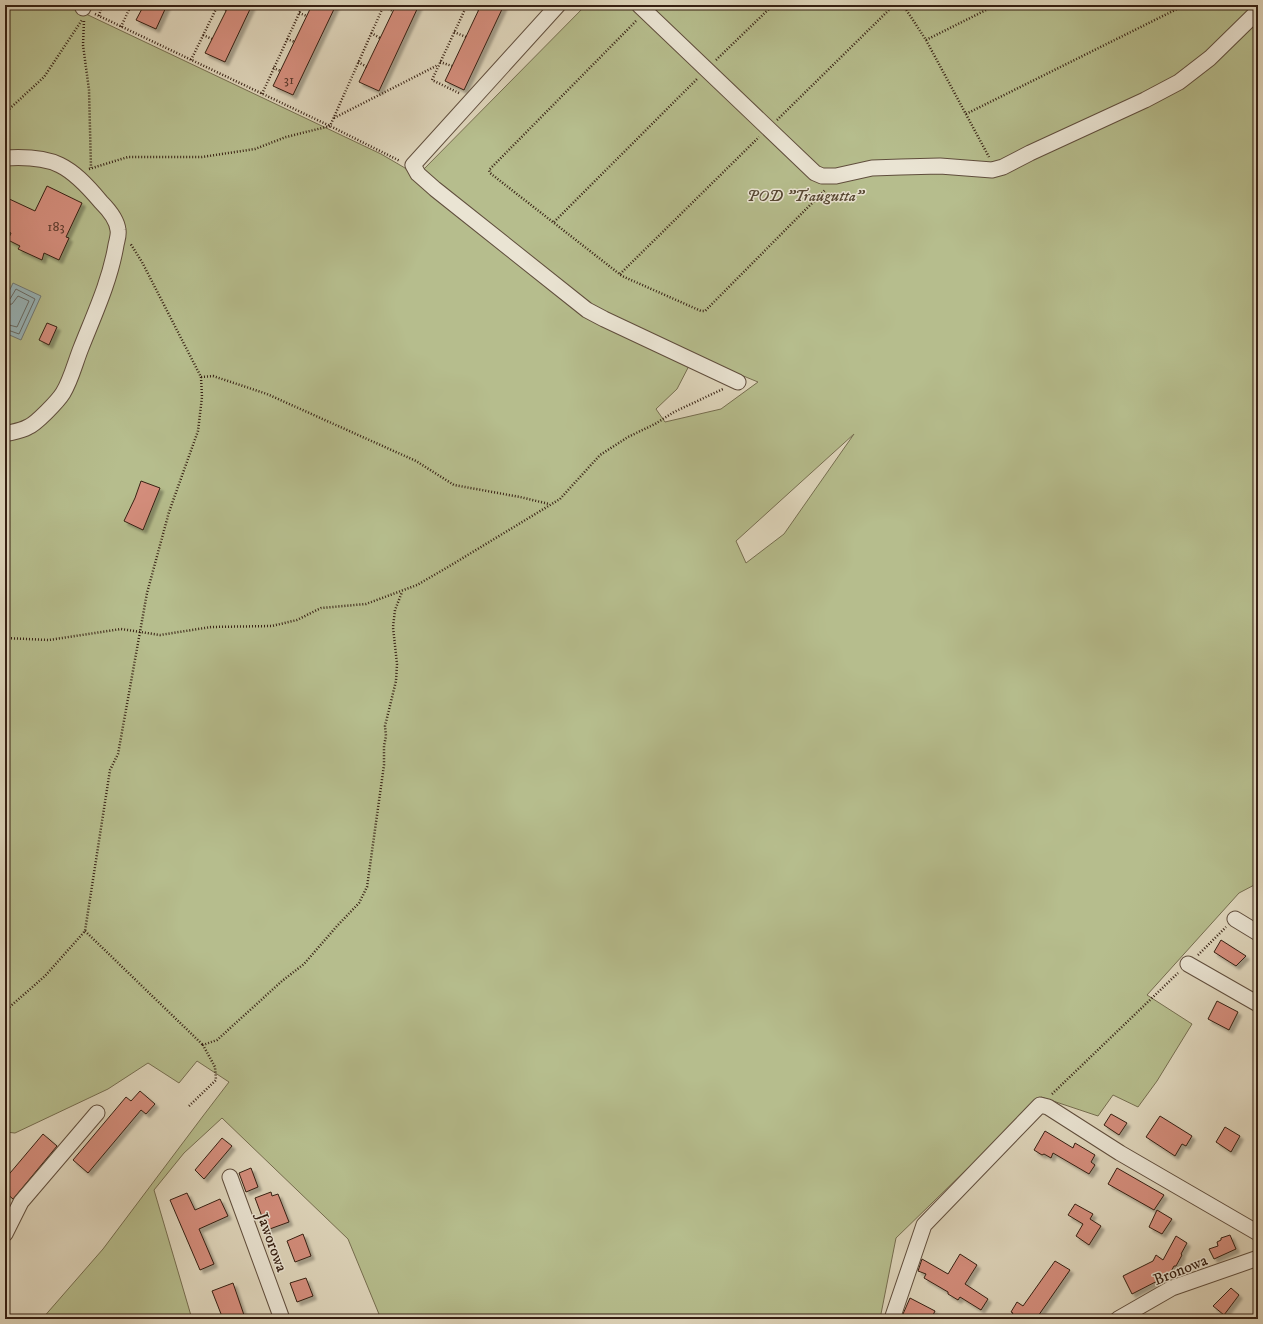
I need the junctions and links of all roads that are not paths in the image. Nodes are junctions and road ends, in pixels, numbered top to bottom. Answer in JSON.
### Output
{"nodes":[{"id":1,"x":558,"y":5,"type":"edge"},
{"id":2,"x":642,"y":8,"type":"edge"},
{"id":3,"x":1258,"y":11,"type":"edge"},
{"id":4,"x":5,"y":158,"type":"edge"},
{"id":5,"x":738,"y":382,"type":"road end"},
{"id":6,"x":5,"y":434,"type":"edge"},
{"id":7,"x":1235,"y":919,"type":"road end"},
{"id":8,"x":1258,"y":933,"type":"edge"},
{"id":9,"x":1188,"y":964,"type":"road end"},
{"id":10,"x":1258,"y":1004,"type":"edge"},
{"id":11,"x":97,"y":1113,"type":"dead end"},
{"id":12,"x":230,"y":1177,"type":"dead end"},
{"id":13,"x":1258,"y":1233,"type":"edge"},
{"id":14,"x":5,"y":1234,"type":"edge"},
{"id":15,"x":1258,"y":1258,"type":"edge"},
{"id":16,"x":282,"y":1319,"type":"edge"},
{"id":17,"x":892,"y":1319,"type":"edge"},
{"id":18,"x":1118,"y":1319,"type":"edge"}],
"edges":[{"from":1,"to":5,"type":"street"},
{"from":2,"to":3,"type":"street"},
{"from":4,"to":6,"type":"street"},
{"from":7,"to":8,"type":"street"},
{"from":9,"to":10,"type":"street"},
{"from":11,"to":14,"type":"street"},
{"from":12,"to":16,"type":"street","name":"Jaworowa"},
{"from":13,"to":17,"type":"street"},
{"from":15,"to":18,"type":"street","name":"Bronowa"}]}
